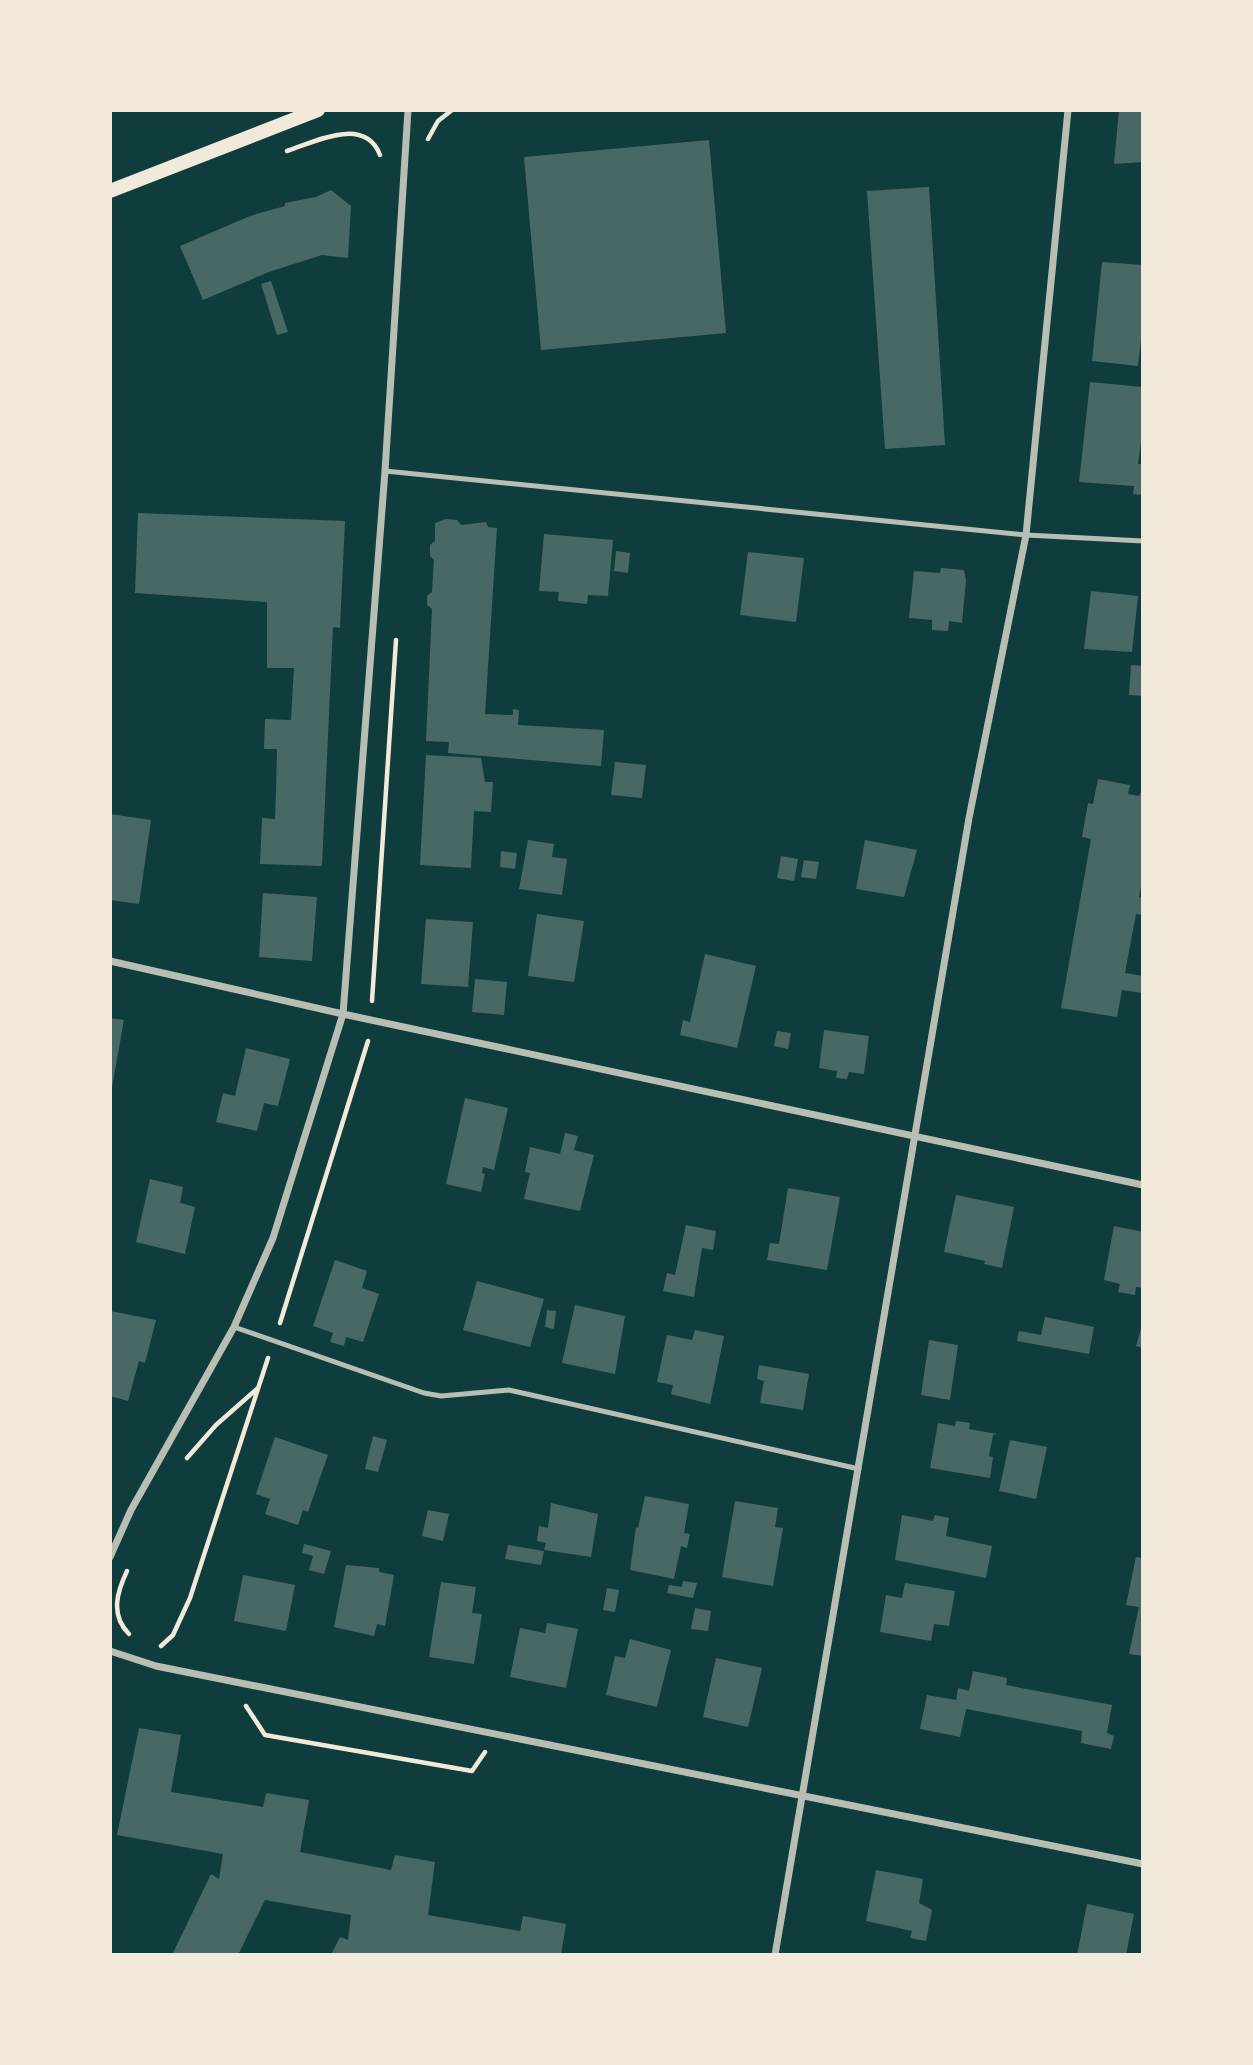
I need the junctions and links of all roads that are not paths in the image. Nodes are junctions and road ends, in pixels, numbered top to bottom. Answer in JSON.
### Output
{"nodes":[{"id":1,"x":318,"y":110,"type":"edge"},
{"id":2,"x":408,"y":110,"type":"edge"},
{"id":3,"x":1068,"y":110,"type":"edge"},
{"id":4,"x":110,"y":191,"type":"edge"},
{"id":5,"x":385,"y":471,"type":"junction"},
{"id":6,"x":1026,"y":535,"type":"junction"},
{"id":7,"x":1143,"y":541,"type":"edge"},
{"id":8,"x":110,"y":961,"type":"edge"},
{"id":9,"x":343,"y":1014,"type":"junction"},
{"id":10,"x":916,"y":1138,"type":"junction"},
{"id":11,"x":1143,"y":1185,"type":"edge"},
{"id":12,"x":234,"y":1327,"type":"junction"},
{"id":13,"x":859,"y":1469,"type":"junction"},
{"id":14,"x":110,"y":1557,"type":"edge"},
{"id":15,"x":110,"y":1651,"type":"edge"},
{"id":16,"x":803,"y":1797,"type":"junction"},
{"id":17,"x":1143,"y":1864,"type":"edge"},
{"id":18,"x":775,"y":1955,"type":"edge"}],
"edges":[{"from":1,"to":4,"type":"main road"},
{"from":2,"to":5,"type":"street"},
{"from":3,"to":6,"type":"street"},
{"from":5,"to":6,"type":"lane"},
{"from":5,"to":9,"type":"street"},
{"from":6,"to":7,"type":"lane"},
{"from":6,"to":10,"type":"street"},
{"from":8,"to":9,"type":"street"},
{"from":9,"to":10,"type":"street"},
{"from":9,"to":12,"type":"street"},
{"from":10,"to":11,"type":"street"},
{"from":10,"to":13,"type":"street"},
{"from":12,"to":13,"type":"lane"},
{"from":12,"to":14,"type":"street"},
{"from":13,"to":16,"type":"street"},
{"from":15,"to":16,"type":"street"},
{"from":16,"to":17,"type":"street"},
{"from":16,"to":18,"type":"street"}]}
